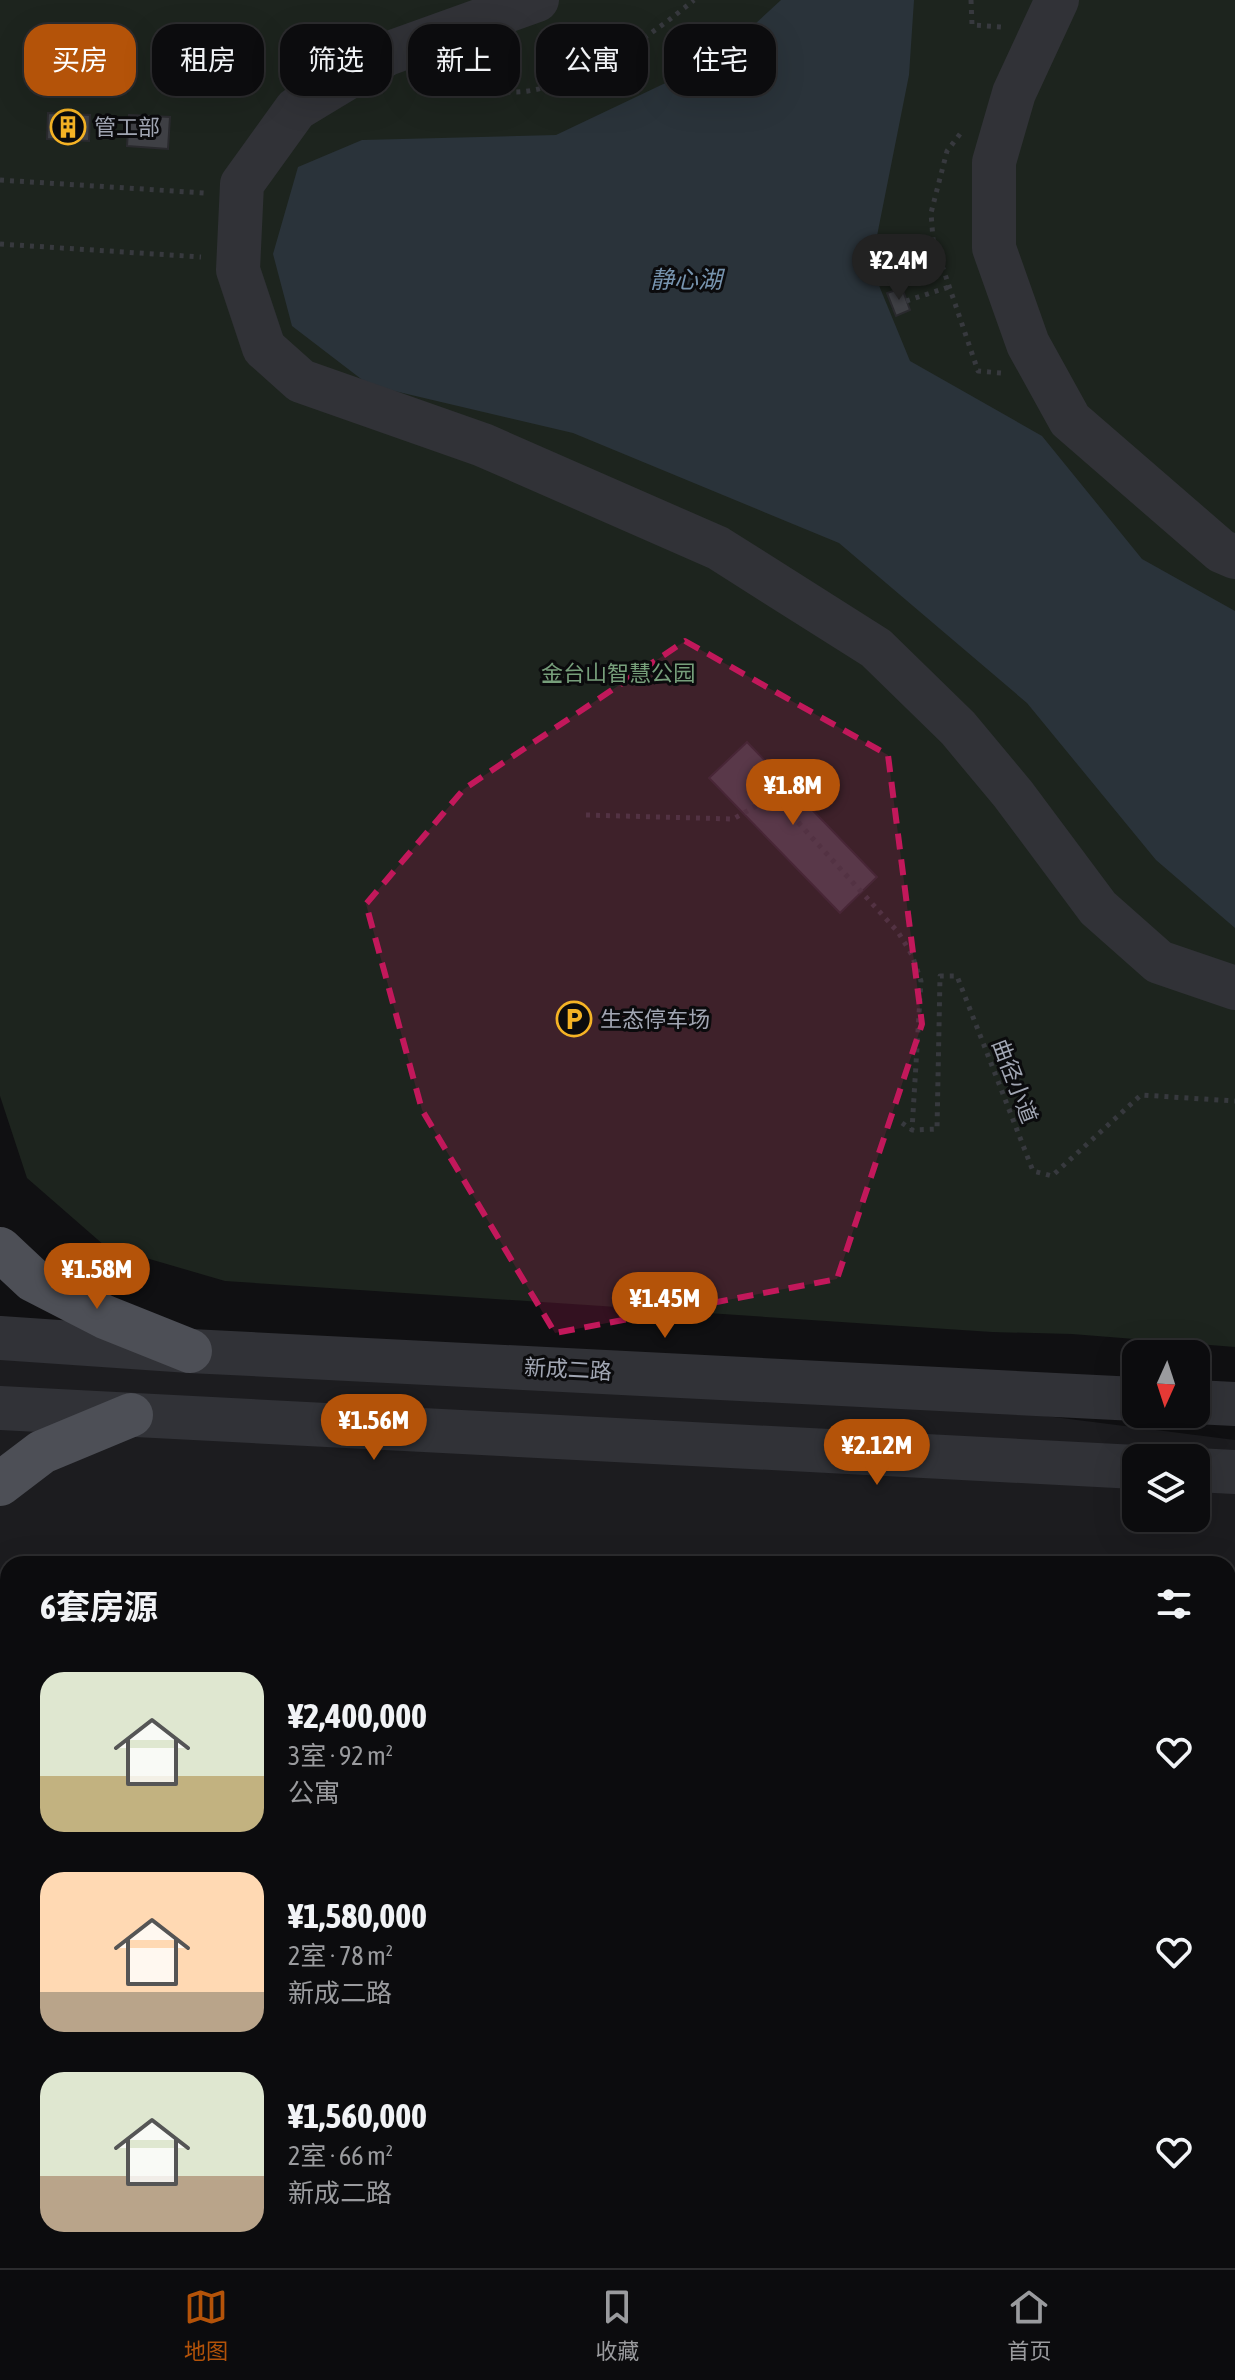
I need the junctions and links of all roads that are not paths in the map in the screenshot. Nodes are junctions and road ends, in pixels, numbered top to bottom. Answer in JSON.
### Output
{"nodes":[{"id":1,"x":537,"y":0,"type":"edge"},
{"id":2,"x":1057,"y":0,"type":"edge"},
{"id":3,"x":1235,"y":557,"type":"edge"},
{"id":4,"x":1235,"y":988,"type":"edge"},
{"id":5,"x":0,"y":1249,"type":"edge"},
{"id":6,"x":0,"y":1338,"type":"edge"},
{"id":7,"x":190,"y":1351,"type":"junction"},
{"id":8,"x":1122,"y":1398,"type":"edge"},
{"id":9,"x":1210,"y":1403,"type":"edge"},
{"id":10,"x":1235,"y":1404,"type":"edge"},
{"id":11,"x":0,"y":1408,"type":"edge"},
{"id":12,"x":131,"y":1415,"type":"junction"},
{"id":13,"x":1122,"y":1466,"type":"edge"},
{"id":14,"x":1210,"y":1471,"type":"edge"},
{"id":15,"x":1235,"y":1472,"type":"edge"},
{"id":16,"x":0,"y":1484,"type":"edge"}],
"edges":[{"from":1,"to":4,"type":"street"},
{"from":2,"to":3,"type":"street"},
{"from":5,"to":7,"type":"main road"},
{"from":6,"to":7,"type":"street","name":"新成二路"},
{"from":7,"to":8,"type":"street","name":"新成二路"},
{"from":9,"to":10,"type":"street"},
{"from":11,"to":12,"type":"street"},
{"from":12,"to":13,"type":"street"},
{"from":12,"to":16,"type":"main road"},
{"from":14,"to":15,"type":"street"}]}
